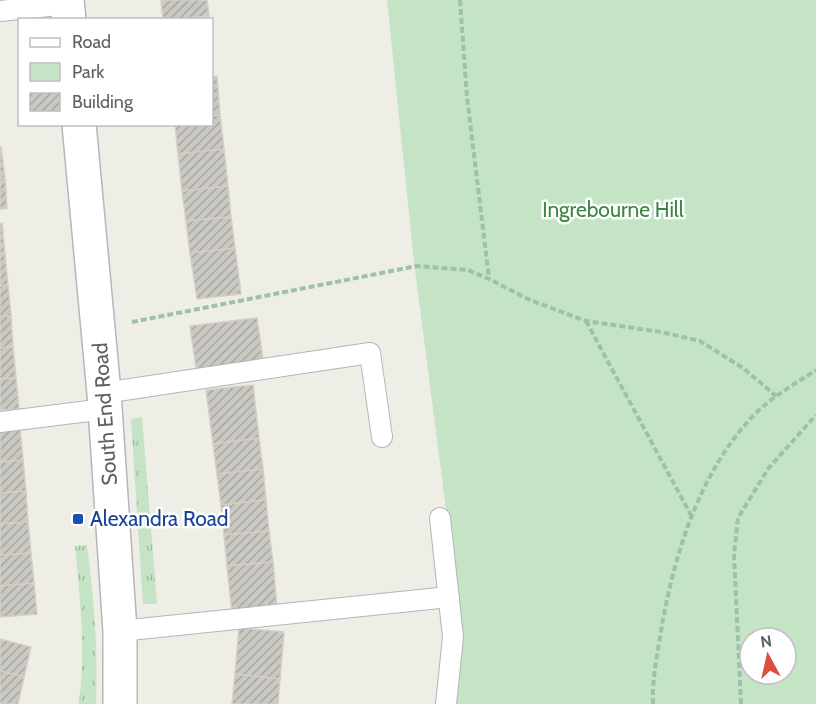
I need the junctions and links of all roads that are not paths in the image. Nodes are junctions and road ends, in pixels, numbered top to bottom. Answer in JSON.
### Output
{"nodes":[{"id":1,"x":68,"y":8,"type":"edge"},
{"id":2,"x":0,"y":11,"type":"edge"},
{"id":3,"x":79,"y":126,"type":"edge"},
{"id":4,"x":105,"y":401,"type":"junction"},
{"id":5,"x":0,"y":422,"type":"edge"},
{"id":6,"x":382,"y":437,"type":"dead end"},
{"id":7,"x":440,"y":518,"type":"dead end"},
{"id":8,"x":449,"y":597,"type":"junction"},
{"id":9,"x":120,"y":631,"type":"junction"},
{"id":10,"x":120,"y":704,"type":"edge"},
{"id":11,"x":446,"y":704,"type":"edge"}],
"edges":[{"from":1,"to":2,"type":"lane"},
{"from":3,"to":4,"type":"street","name":"South End Road"},
{"from":4,"to":5,"type":"lane"},
{"from":4,"to":6,"type":"lane"},
{"from":4,"to":9,"type":"street","name":"South End Road"},
{"from":7,"to":8,"type":"lane"},
{"from":8,"to":9,"type":"lane"},
{"from":8,"to":11,"type":"lane"},
{"from":9,"to":10,"type":"street","name":"South End Road"}]}
